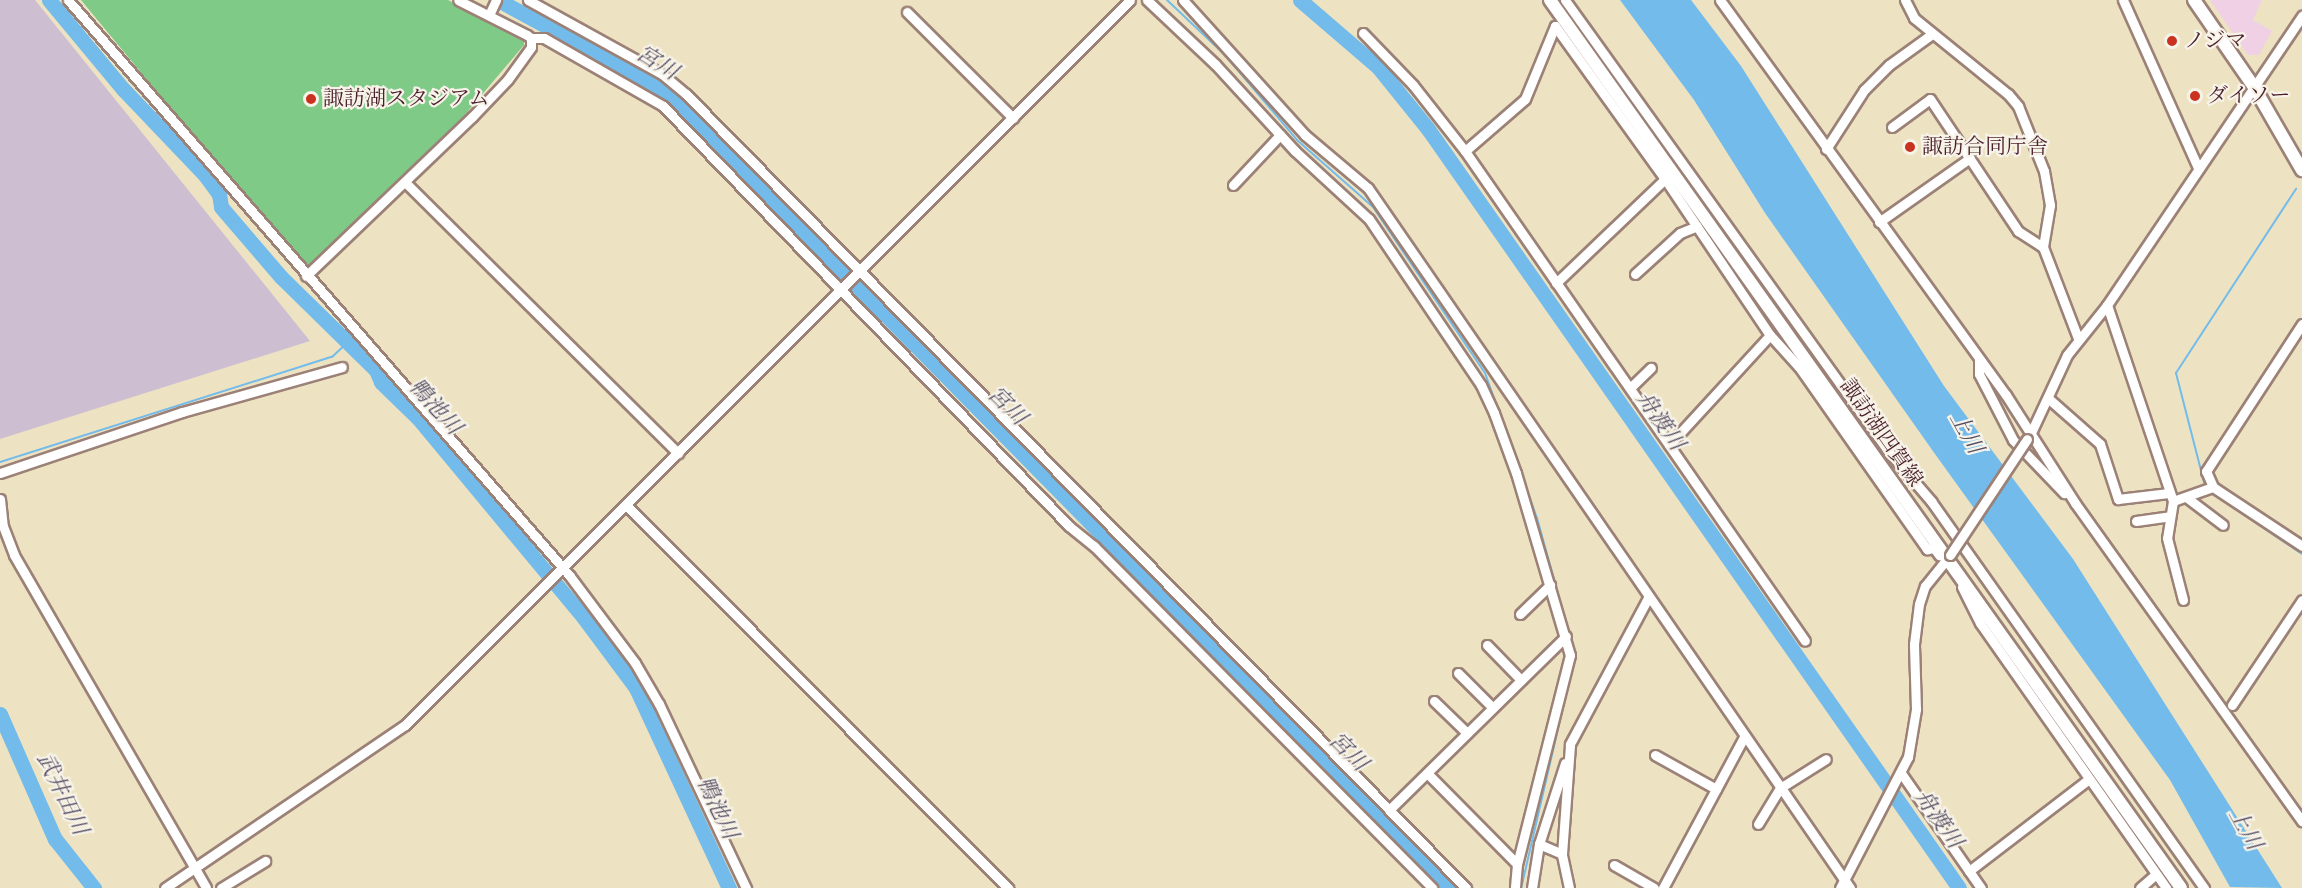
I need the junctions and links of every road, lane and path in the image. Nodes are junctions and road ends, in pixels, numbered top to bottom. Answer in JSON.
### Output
{"nodes":[{"id":1,"x":68,"y":0,"type":"edge"},
{"id":2,"x":458,"y":0,"type":"edge"},
{"id":3,"x":496,"y":0,"type":"edge"},
{"id":4,"x":528,"y":0,"type":"edge"},
{"id":5,"x":1130,"y":0,"type":"edge"},
{"id":6,"x":1147,"y":0,"type":"edge"},
{"id":7,"x":1183,"y":0,"type":"edge"},
{"id":8,"x":1550,"y":0,"type":"edge"},
{"id":9,"x":1564,"y":0,"type":"edge"},
{"id":10,"x":1720,"y":0,"type":"edge"},
{"id":11,"x":1905,"y":0,"type":"edge"},
{"id":12,"x":2123,"y":0,"type":"edge"},
{"id":13,"x":2194,"y":0,"type":"edge"},
{"id":14,"x":490,"y":12,"type":"junction"},
{"id":15,"x":907,"y":12,"type":"dead end"},
{"id":16,"x":2302,"y":16,"type":"edge"},
{"id":17,"x":1363,"y":33,"type":"dead end"},
{"id":18,"x":1932,"y":34,"type":"junction"},
{"id":19,"x":531,"y":38,"type":"junction"},
{"id":20,"x":2254,"y":87,"type":"junction"},
{"id":21,"x":1013,"y":118,"type":"junction"},
{"id":22,"x":1892,"y":127,"type":"dead end"},
{"id":23,"x":1280,"y":135,"type":"junction"},
{"id":24,"x":1826,"y":149,"type":"junction"},
{"id":25,"x":1465,"y":151,"type":"junction"},
{"id":26,"x":1970,"y":159,"type":"junction"},
{"id":27,"x":2198,"y":168,"type":"junction"},
{"id":28,"x":2302,"y":170,"type":"edge"},
{"id":29,"x":1665,"y":178,"type":"junction"},
{"id":30,"x":405,"y":182,"type":"junction"},
{"id":31,"x":1233,"y":185,"type":"dead end"},
{"id":32,"x":1879,"y":222,"type":"junction"},
{"id":33,"x":1697,"y":226,"type":"junction"},
{"id":34,"x":2043,"y":247,"type":"junction"},
{"id":35,"x":860,"y":272,"type":"junction"},
{"id":36,"x":1635,"y":274,"type":"dead end"},
{"id":37,"x":306,"y":276,"type":"junction"},
{"id":38,"x":1556,"y":283,"type":"junction"},
{"id":39,"x":843,"y":290,"type":"junction"},
{"id":40,"x":2107,"y":305,"type":"junction"},
{"id":41,"x":2302,"y":324,"type":"edge"},
{"id":42,"x":1770,"y":335,"type":"junction"},
{"id":43,"x":2078,"y":338,"type":"junction"},
{"id":44,"x":1979,"y":360,"type":"junction"},
{"id":45,"x":342,"y":367,"type":"dead end"},
{"id":46,"x":1651,"y":368,"type":"dead end"},
{"id":47,"x":1630,"y":388,"type":"junction"},
{"id":48,"x":2049,"y":399,"type":"junction"},
{"id":49,"x":2029,"y":436,"type":"junction"},
{"id":50,"x":1669,"y":445,"type":"junction"},
{"id":51,"x":678,"y":453,"type":"junction"},
{"id":52,"x":0,"y":468,"type":"edge"},
{"id":53,"x":2213,"y":487,"type":"junction"},
{"id":54,"x":2171,"y":497,"type":"junction"},
{"id":55,"x":2186,"y":497,"type":"junction"},
{"id":56,"x":0,"y":499,"type":"edge"},
{"id":57,"x":2075,"y":503,"type":"junction"},
{"id":58,"x":627,"y":506,"type":"junction"},
{"id":59,"x":2170,"y":516,"type":"junction"},
{"id":60,"x":2136,"y":521,"type":"dead end"},
{"id":61,"x":2223,"y":525,"type":"dead end"},
{"id":62,"x":2302,"y":546,"type":"edge"},
{"id":63,"x":1947,"y":559,"type":"junction"},
{"id":64,"x":562,"y":569,"type":"junction"},
{"id":65,"x":1961,"y":578,"type":"junction"},
{"id":66,"x":1550,"y":585,"type":"junction"},
{"id":67,"x":1648,"y":598,"type":"junction"},
{"id":68,"x":2183,"y":600,"type":"dead end"},
{"id":69,"x":2302,"y":600,"type":"edge"},
{"id":70,"x":1520,"y":614,"type":"dead end"},
{"id":71,"x":1566,"y":636,"type":"junction"},
{"id":72,"x":1805,"y":641,"type":"dead end"},
{"id":73,"x":1487,"y":645,"type":"dead end"},
{"id":74,"x":1458,"y":673,"type":"dead end"},
{"id":75,"x":1521,"y":680,"type":"junction"},
{"id":76,"x":1434,"y":701,"type":"dead end"},
{"id":77,"x":2232,"y":705,"type":"dead end"},
{"id":78,"x":1493,"y":708,"type":"junction"},
{"id":79,"x":1467,"y":733,"type":"junction"},
{"id":80,"x":1744,"y":737,"type":"junction"},
{"id":81,"x":1655,"y":755,"type":"dead end"},
{"id":82,"x":1826,"y":759,"type":"dead end"},
{"id":83,"x":1566,"y":760,"type":"junction"},
{"id":84,"x":1427,"y":773,"type":"junction"},
{"id":85,"x":1900,"y":776,"type":"junction"},
{"id":86,"x":2089,"y":779,"type":"junction"},
{"id":87,"x":1780,"y":788,"type":"junction"},
{"id":88,"x":1716,"y":789,"type":"junction"},
{"id":89,"x":1389,"y":810,"type":"junction"},
{"id":90,"x":2302,"y":821,"type":"edge"},
{"id":91,"x":1758,"y":824,"type":"dead end"},
{"id":92,"x":1539,"y":844,"type":"junction"},
{"id":93,"x":1562,"y":854,"type":"junction"},
{"id":94,"x":265,"y":861,"type":"dead end"},
{"id":95,"x":1517,"y":864,"type":"junction"},
{"id":96,"x":1614,"y":865,"type":"dead end"},
{"id":97,"x":194,"y":866,"type":"junction"},
{"id":98,"x":1969,"y":871,"type":"junction"},
{"id":99,"x":2156,"y":874,"type":"junction"},
{"id":100,"x":1845,"y":885,"type":"edge"},
{"id":101,"x":165,"y":888,"type":"edge"},
{"id":102,"x":206,"y":888,"type":"edge"},
{"id":103,"x":221,"y":888,"type":"edge"},
{"id":104,"x":746,"y":888,"type":"edge"},
{"id":105,"x":1008,"y":888,"type":"edge"},
{"id":106,"x":1432,"y":888,"type":"edge"},
{"id":107,"x":1466,"y":888,"type":"edge"},
{"id":108,"x":1515,"y":888,"type":"edge"},
{"id":109,"x":1533,"y":888,"type":"edge"},
{"id":110,"x":1569,"y":888,"type":"edge"},
{"id":111,"x":1654,"y":888,"type":"edge"},
{"id":112,"x":1663,"y":888,"type":"edge"},
{"id":113,"x":1981,"y":888,"type":"edge"},
{"id":114,"x":2140,"y":888,"type":"edge"},
{"id":115,"x":2166,"y":888,"type":"edge"},
{"id":116,"x":2181,"y":888,"type":"edge"},
{"id":117,"x":2204,"y":888,"type":"edge"}],
"edges":[{"from":1,"to":37,"type":"street"},
{"from":2,"to":14,"type":"street"},
{"from":3,"to":14,"type":"street"},
{"from":4,"to":35,"type":"street"},
{"from":5,"to":21,"type":"street"},
{"from":6,"to":23,"type":"street"},
{"from":7,"to":67,"type":"street"},
{"from":8,"to":63,"type":"main road","name":"諏訪湖四賀線"},
{"from":9,"to":117,"type":"street"},
{"from":10,"to":24,"type":"street"},
{"from":11,"to":18,"type":"street"},
{"from":12,"to":27,"type":"street"},
{"from":13,"to":20,"type":"main road"},
{"from":14,"to":19,"type":"street"},
{"from":15,"to":21,"type":"street"},
{"from":16,"to":20,"type":"street"},
{"from":17,"to":25,"type":"street"},
{"from":18,"to":24,"type":"street"},
{"from":18,"to":34,"type":"street"},
{"from":19,"to":30,"type":"street"},
{"from":19,"to":39,"type":"street"},
{"from":20,"to":27,"type":"street"},
{"from":20,"to":28,"type":"main road"},
{"from":21,"to":35,"type":"street"},
{"from":22,"to":26,"type":"street"},
{"from":23,"to":31,"type":"street"},
{"from":23,"to":66,"type":"street"},
{"from":24,"to":32,"type":"street"},
{"from":25,"to":29,"type":"street"},
{"from":25,"to":38,"type":"street"},
{"from":26,"to":32,"type":"street"},
{"from":26,"to":34,"type":"street"},
{"from":27,"to":40,"type":"street"},
{"from":29,"to":33,"type":"street"},
{"from":29,"to":38,"type":"street"},
{"from":30,"to":37,"type":"street"},
{"from":30,"to":51,"type":"street"},
{"from":32,"to":44,"type":"street"},
{"from":33,"to":36,"type":"street"},
{"from":33,"to":42,"type":"street"},
{"from":34,"to":43,"type":"street"},
{"from":35,"to":39,"type":"street"},
{"from":35,"to":89,"type":"street"},
{"from":37,"to":64,"type":"street"},
{"from":38,"to":47,"type":"street"},
{"from":39,"to":51,"type":"street"},
{"from":39,"to":106,"type":"street"},
{"from":40,"to":43,"type":"street"},
{"from":40,"to":54,"type":"street"},
{"from":41,"to":53,"type":"street"},
{"from":42,"to":50,"type":"street"},
{"from":42,"to":63,"type":"street"},
{"from":43,"to":48,"type":"street"},
{"from":44,"to":49,"type":"street"},
{"from":44,"to":57,"type":"street"},
{"from":45,"to":52,"type":"street"},
{"from":46,"to":47,"type":"street"},
{"from":47,"to":50,"type":"street"},
{"from":48,"to":49,"type":"street"},
{"from":48,"to":54,"type":"street"},
{"from":49,"to":57,"type":"street"},
{"from":49,"to":63,"type":"street","bridge":true},
{"from":50,"to":72,"type":"street"},
{"from":51,"to":58,"type":"street"},
{"from":53,"to":55,"type":"street"},
{"from":53,"to":62,"type":"street"},
{"from":54,"to":55,"type":"street"},
{"from":54,"to":59,"type":"street"},
{"from":55,"to":61,"type":"street"},
{"from":56,"to":97,"type":"street"},
{"from":57,"to":90,"type":"street"},
{"from":58,"to":64,"type":"street"},
{"from":58,"to":105,"type":"street"},
{"from":59,"to":60,"type":"street"},
{"from":59,"to":68,"type":"street"},
{"from":63,"to":65,"type":"main road","name":"諏訪湖四賀線"},
{"from":63,"to":85,"type":"street"},
{"from":64,"to":97,"type":"street"},
{"from":64,"to":104,"type":"street"},
{"from":65,"to":86,"type":"street"},
{"from":65,"to":116,"type":"main road","name":"諏訪湖四賀線"},
{"from":66,"to":70,"type":"street"},
{"from":66,"to":71,"type":"street"},
{"from":67,"to":80,"type":"street"},
{"from":67,"to":83,"type":"street"},
{"from":69,"to":77,"type":"street"},
{"from":71,"to":75,"type":"street"},
{"from":71,"to":95,"type":"street"},
{"from":73,"to":75,"type":"street"},
{"from":74,"to":78,"type":"street"},
{"from":75,"to":78,"type":"street"},
{"from":76,"to":79,"type":"street"},
{"from":78,"to":79,"type":"street"},
{"from":79,"to":84,"type":"street"},
{"from":80,"to":87,"type":"street"},
{"from":80,"to":88,"type":"street"},
{"from":81,"to":88,"type":"street"},
{"from":82,"to":87,"type":"street"},
{"from":83,"to":92,"type":"street"},
{"from":83,"to":93,"type":"street"},
{"from":84,"to":89,"type":"street"},
{"from":84,"to":95,"type":"street"},
{"from":85,"to":98,"type":"street"},
{"from":85,"to":100,"type":"street"},
{"from":86,"to":98,"type":"street"},
{"from":86,"to":99,"type":"street"},
{"from":87,"to":91,"type":"street"},
{"from":87,"to":100,"type":"street"},
{"from":88,"to":112,"type":"street"},
{"from":89,"to":107,"type":"street"},
{"from":92,"to":93,"type":"street"},
{"from":92,"to":109,"type":"street"},
{"from":93,"to":110,"type":"street"},
{"from":94,"to":103,"type":"street"},
{"from":95,"to":108,"type":"street"},
{"from":96,"to":111,"type":"street"},
{"from":97,"to":101,"type":"street"},
{"from":97,"to":102,"type":"street"},
{"from":98,"to":113,"type":"street"},
{"from":99,"to":114,"type":"street"},
{"from":99,"to":115,"type":"street"}]}
